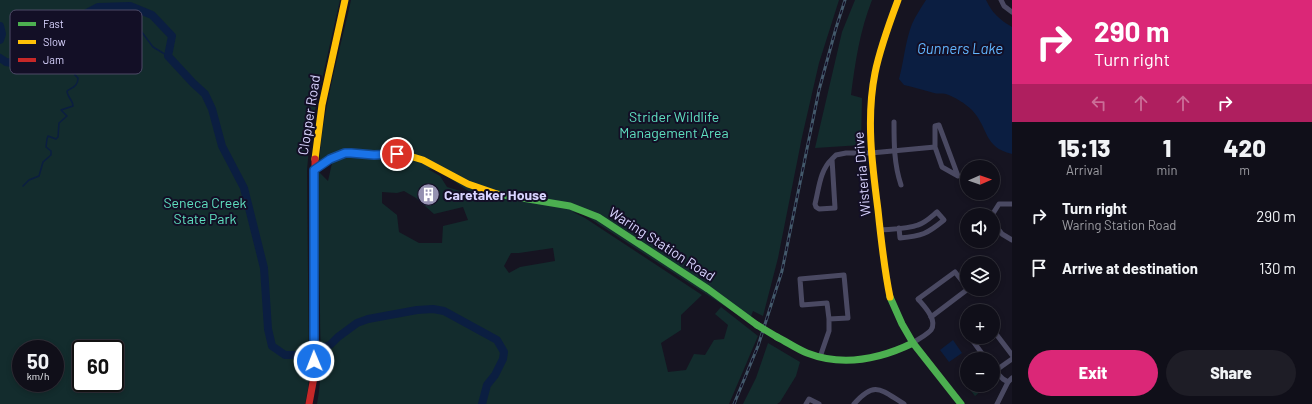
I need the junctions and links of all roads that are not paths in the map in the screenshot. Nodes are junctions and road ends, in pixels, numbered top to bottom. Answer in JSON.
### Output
{"nodes":[{"id":1,"x":345,"y":0,"type":"edge"},
{"id":2,"x":898,"y":0,"type":"edge"},
{"id":3,"x":1001,"y":0,"type":"edge"},
{"id":4,"x":1012,"y":12,"type":"edge"},
{"id":5,"x":894,"y":122,"type":"dead end"},
{"id":6,"x":935,"y":147,"type":"junction"},
{"id":7,"x":894,"y":151,"type":"junction"},
{"id":8,"x":871,"y":153,"type":"junction"},
{"id":9,"x":832,"y":159,"type":"junction"},
{"id":10,"x":314,"y":170,"type":"junction"},
{"id":11,"x":901,"y":185,"type":"dead end"},
{"id":12,"x":1012,"y":204,"type":"edge"},
{"id":13,"x":996,"y":208,"type":"edge"},
{"id":14,"x":899,"y":228,"type":"junction"},
{"id":15,"x":880,"y":230,"type":"junction"},
{"id":16,"x":1000,"y":231,"type":"edge"},
{"id":17,"x":1012,"y":240,"type":"edge"},
{"id":18,"x":960,"y":278,"type":"edge"},
{"id":19,"x":960,"y":294,"type":"edge"},
{"id":20,"x":931,"y":317,"type":"junction"},
{"id":21,"x":829,"y":319,"type":"junction"},
{"id":22,"x":1000,"y":339,"type":"edge"},
{"id":23,"x":913,"y":343,"type":"junction"},
{"id":24,"x":1012,"y":355,"type":"edge"},
{"id":25,"x":820,"y":357,"type":"junction"},
{"id":26,"x":1012,"y":359,"type":"edge"},
{"id":27,"x":1000,"y":366,"type":"edge"},
{"id":28,"x":1000,"y":376,"type":"edge"},
{"id":29,"x":1010,"y":380,"type":"edge"},
{"id":30,"x":309,"y":404,"type":"edge"},
{"id":31,"x":806,"y":404,"type":"edge"},
{"id":32,"x":819,"y":404,"type":"edge"},
{"id":33,"x":854,"y":404,"type":"edge"},
{"id":34,"x":904,"y":404,"type":"edge"},
{"id":35,"x":961,"y":404,"type":"edge"},
{"id":36,"x":997,"y":404,"type":"edge"}],
"edges":[{"from":1,"to":10,"type":"street","name":"Clopper Road"},
{"from":2,"to":8,"type":"street","name":"Wisteria Drive"},
{"from":3,"to":4,"type":"street"},
{"from":5,"to":7,"type":"street"},
{"from":6,"to":6,"type":"street"},
{"from":6,"to":7,"type":"street"},
{"from":7,"to":8,"type":"street"},
{"from":7,"to":11,"type":"street"},
{"from":8,"to":9,"type":"street"},
{"from":8,"to":15,"type":"street","name":"Wisteria Drive"},
{"from":9,"to":9,"type":"street"},
{"from":10,"to":25,"type":"street","name":"Waring Station Road","bridge":true},
{"from":10,"to":30,"type":"street","name":"Clopper Road"},
{"from":12,"to":13,"type":"street"},
{"from":14,"to":14,"type":"street"},
{"from":14,"to":15,"type":"street"},
{"from":15,"to":23,"type":"street","name":"Wisteria Drive"},
{"from":16,"to":17,"type":"street"},
{"from":18,"to":20,"type":"street"},
{"from":19,"to":20,"type":"street"},
{"from":20,"to":23,"type":"street"},
{"from":21,"to":21,"type":"street"},
{"from":21,"to":25,"type":"street"},
{"from":22,"to":24,"type":"street"},
{"from":23,"to":25,"type":"street","name":"Waring Station Road"},
{"from":23,"to":35,"type":"street"},
{"from":26,"to":27,"type":"street"},
{"from":28,"to":29,"type":"street"},
{"from":29,"to":36,"type":"street"},
{"from":31,"to":32,"type":"street"},
{"from":33,"to":34,"type":"street"}]}
